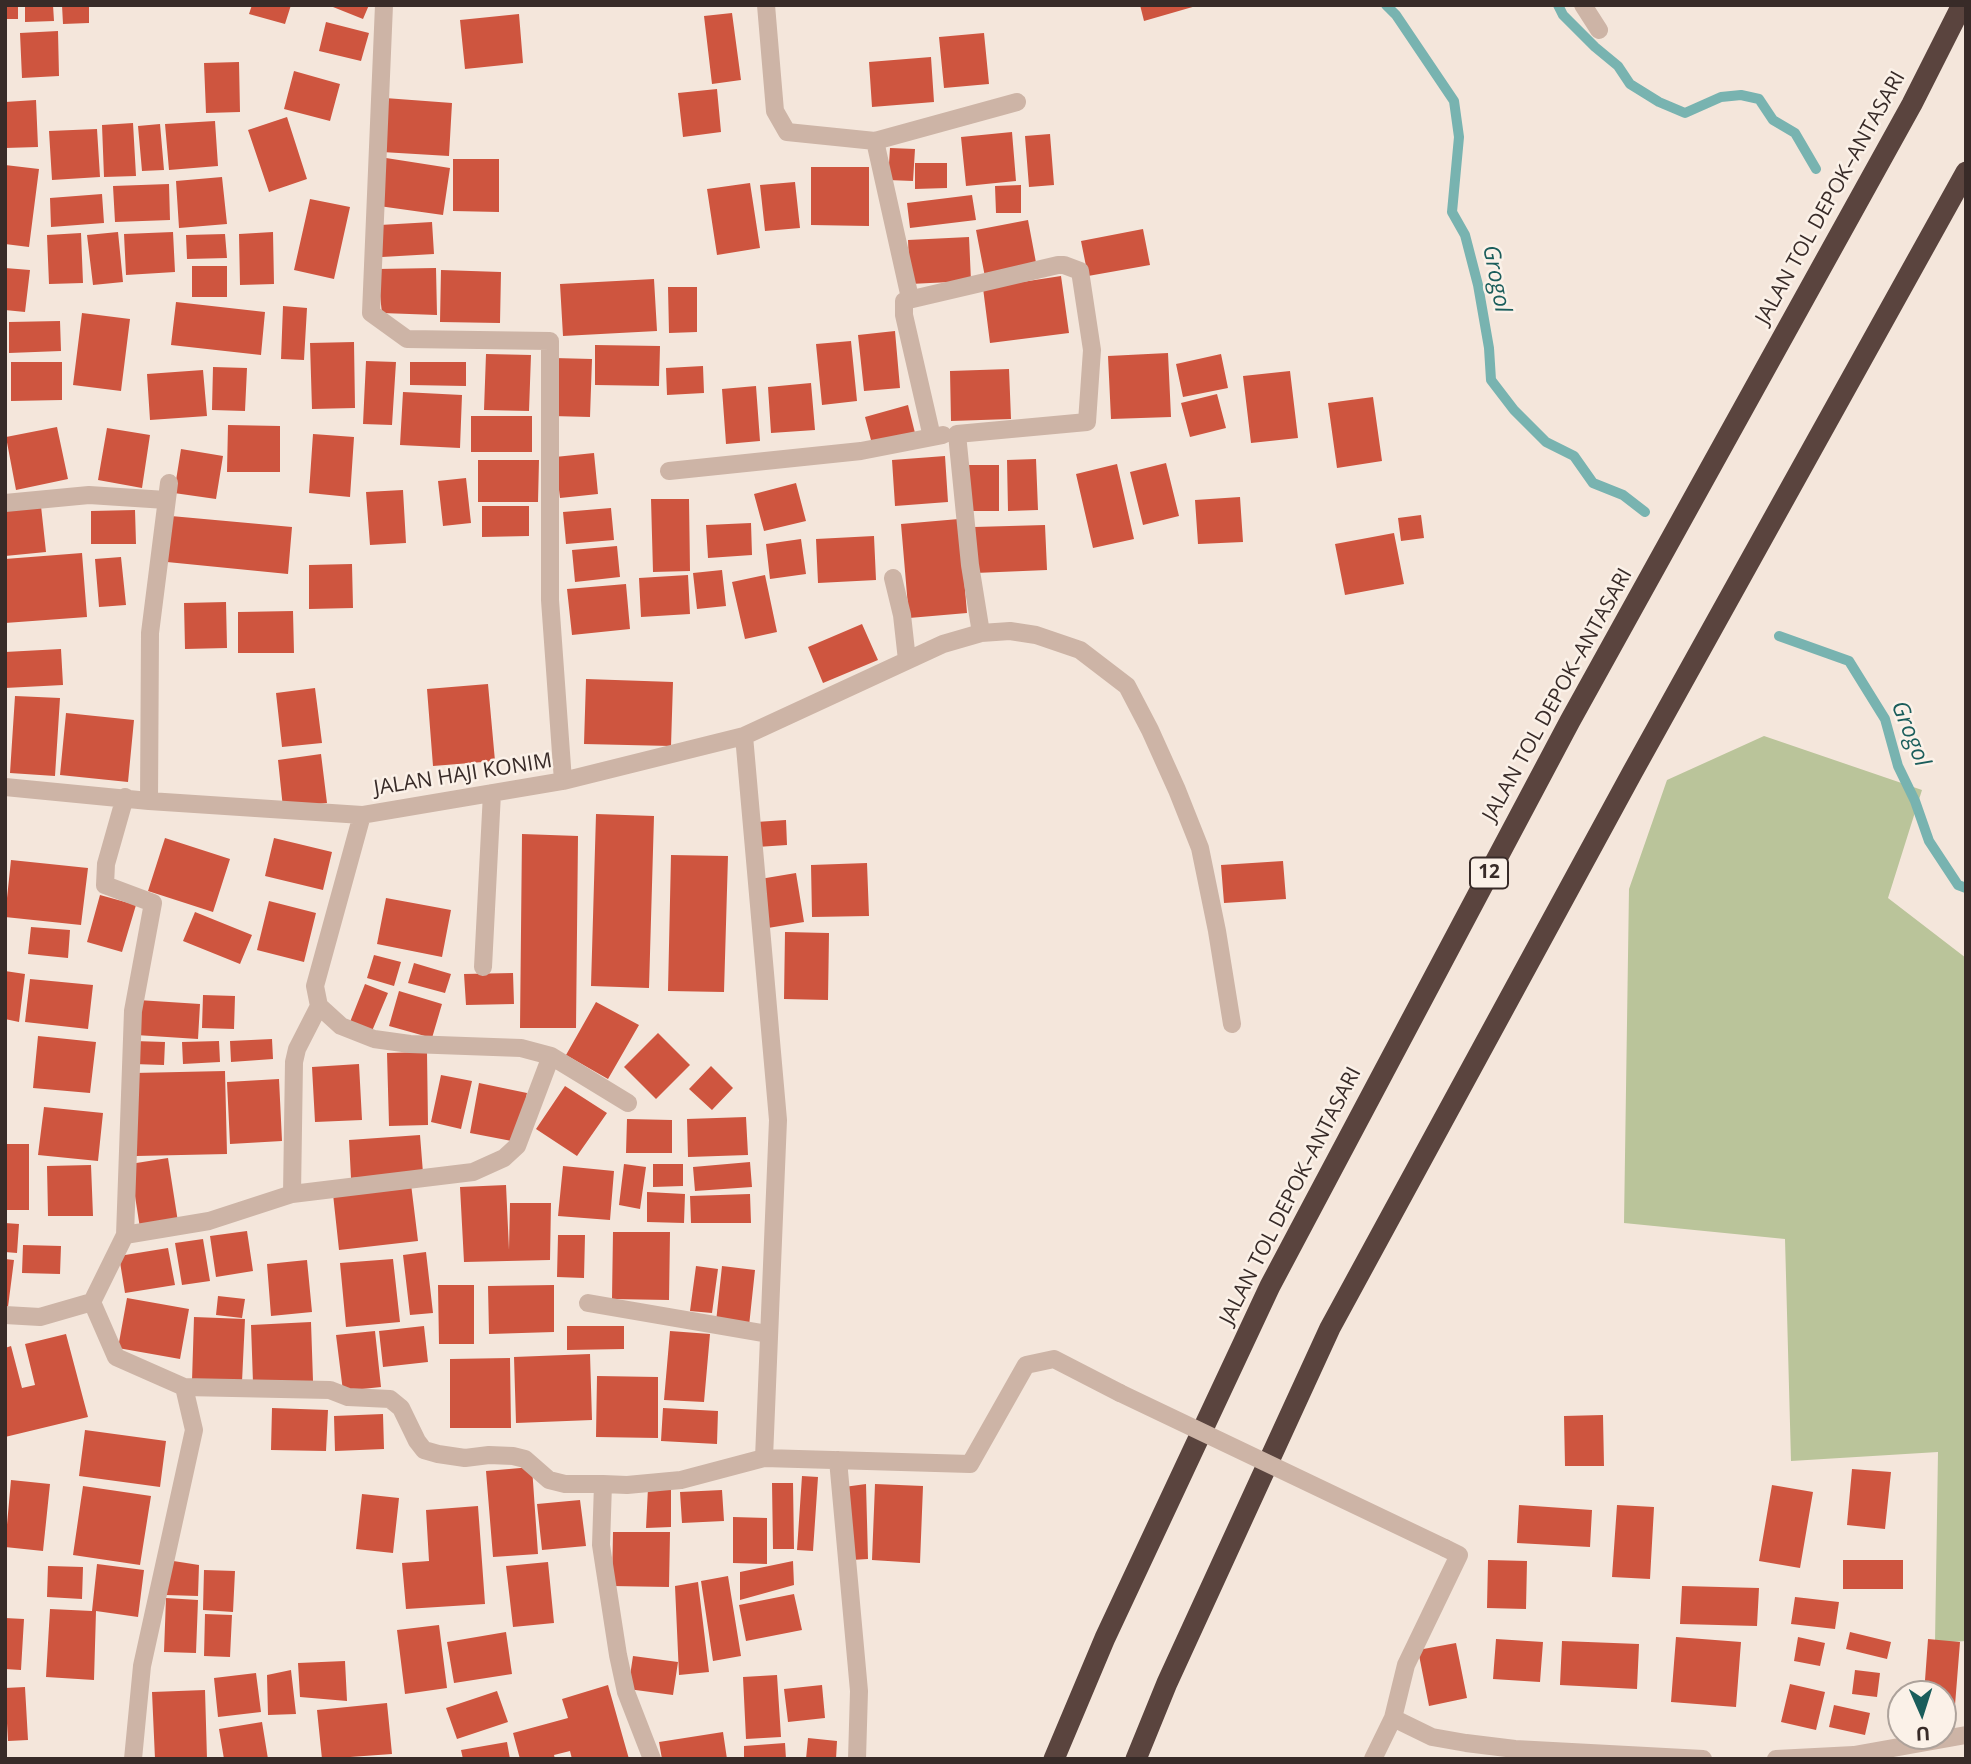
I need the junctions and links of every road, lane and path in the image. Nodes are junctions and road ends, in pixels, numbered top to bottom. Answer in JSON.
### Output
{"nodes":[{"id":1,"x":384,"y":5,"type":"edge"},
{"id":2,"x":766,"y":5,"type":"edge"},
{"id":3,"x":1583,"y":5,"type":"edge"},
{"id":4,"x":1962,"y":5,"type":"edge"},
{"id":5,"x":1599,"y":30,"type":"dead end"},
{"id":6,"x":1017,"y":102,"type":"dead end"},
{"id":7,"x":874,"y":141,"type":"junction"},
{"id":8,"x":1966,"y":172,"type":"edge"},
{"id":9,"x":910,"y":298,"type":"junction"},
{"id":10,"x":957,"y":434,"type":"junction"},
{"id":11,"x":932,"y":437,"type":"junction"},
{"id":12,"x":668,"y":471,"type":"dead end"},
{"id":13,"x":5,"y":503,"type":"edge"},
{"id":14,"x":893,"y":578,"type":"dead end"},
{"id":15,"x":981,"y":632,"type":"junction"},
{"id":16,"x":907,"y":660,"type":"junction"},
{"id":17,"x":744,"y":736,"type":"junction"},
{"id":18,"x":563,"y":781,"type":"junction"},
{"id":19,"x":5,"y":787,"type":"edge"},
{"id":20,"x":492,"y":793,"type":"junction"},
{"id":21,"x":125,"y":797,"type":"junction"},
{"id":22,"x":149,"y":801,"type":"junction"},
{"id":23,"x":362,"y":815,"type":"junction"},
{"id":24,"x":483,"y":967,"type":"dead end"},
{"id":25,"x":319,"y":1006,"type":"junction"},
{"id":26,"x":1232,"y":1024,"type":"dead end"},
{"id":27,"x":551,"y":1056,"type":"junction"},
{"id":28,"x":628,"y":1103,"type":"dead end"},
{"id":29,"x":292,"y":1194,"type":"junction"},
{"id":30,"x":125,"y":1235,"type":"junction"},
{"id":31,"x":92,"y":1302,"type":"junction"},
{"id":32,"x":588,"y":1303,"type":"dead end"},
{"id":33,"x":5,"y":1315,"type":"edge"},
{"id":34,"x":768,"y":1334,"type":"junction"},
{"id":35,"x":184,"y":1387,"type":"junction"},
{"id":36,"x":764,"y":1458,"type":"junction"},
{"id":37,"x":838,"y":1460,"type":"junction"},
{"id":38,"x":603,"y":1484,"type":"junction"},
{"id":39,"x":1393,"y":1718,"type":"junction"},
{"id":40,"x":1966,"y":1735,"type":"edge"},
{"id":41,"x":1465,"y":1751,"type":"edge"},
{"id":42,"x":1828,"y":1758,"type":"edge"},
{"id":43,"x":133,"y":1759,"type":"edge"},
{"id":44,"x":652,"y":1759,"type":"edge"},
{"id":45,"x":857,"y":1759,"type":"edge"},
{"id":46,"x":1054,"y":1759,"type":"edge"},
{"id":47,"x":1136,"y":1759,"type":"edge"},
{"id":48,"x":1373,"y":1759,"type":"edge"},
{"id":49,"x":1703,"y":1759,"type":"edge"},
{"id":50,"x":1776,"y":1759,"type":"edge"}],
"edges":[{"from":1,"to":18,"type":"street"},
{"from":2,"to":7,"type":"street"},
{"from":3,"to":5,"type":"street"},
{"from":4,"to":46,"type":"highway","name":"JALAN TOL DEPOK–ANTASARI","number":"12"},
{"from":6,"to":7,"type":"street"},
{"from":7,"to":9,"type":"street"},
{"from":8,"to":47,"type":"highway"},
{"from":9,"to":10,"type":"street"},
{"from":9,"to":11,"type":"street"},
{"from":10,"to":11,"type":"street"},
{"from":10,"to":15,"type":"street"},
{"from":11,"to":12,"type":"street"},
{"from":13,"to":22,"type":"street"},
{"from":14,"to":16,"type":"street"},
{"from":15,"to":16,"type":"street","name":"JALAN HAJI KONIM"},
{"from":15,"to":26,"type":"street","name":"JALAN HAJI KONIM"},
{"from":16,"to":17,"type":"street","name":"JALAN HAJI KONIM"},
{"from":17,"to":18,"type":"street","name":"JALAN HAJI KONIM"},
{"from":17,"to":34,"type":"street"},
{"from":18,"to":20,"type":"street","name":"JALAN HAJI KONIM"},
{"from":19,"to":21,"type":"street","name":"JALAN HAJI KONIM"},
{"from":20,"to":23,"type":"street","name":"JALAN HAJI KONIM"},
{"from":20,"to":24,"type":"street"},
{"from":21,"to":22,"type":"street","name":"JALAN HAJI KONIM"},
{"from":21,"to":30,"type":"street"},
{"from":22,"to":23,"type":"street","name":"JALAN HAJI KONIM"},
{"from":23,"to":25,"type":"street"},
{"from":25,"to":27,"type":"street"},
{"from":25,"to":29,"type":"street"},
{"from":27,"to":28,"type":"street"},
{"from":27,"to":29,"type":"street"},
{"from":29,"to":30,"type":"street"},
{"from":30,"to":31,"type":"street"},
{"from":31,"to":33,"type":"street"},
{"from":31,"to":35,"type":"street"},
{"from":32,"to":34,"type":"street"},
{"from":34,"to":36,"type":"street"},
{"from":35,"to":38,"type":"street"},
{"from":35,"to":43,"type":"street"},
{"from":36,"to":37,"type":"street"},
{"from":36,"to":38,"type":"street"},
{"from":37,"to":39,"type":"street","bridge":true},
{"from":37,"to":45,"type":"street"},
{"from":38,"to":44,"type":"street"},
{"from":39,"to":41,"type":"street"},
{"from":39,"to":48,"type":"street"},
{"from":40,"to":42,"type":"street"},
{"from":41,"to":49,"type":"street"},
{"from":42,"to":50,"type":"street"}]}
